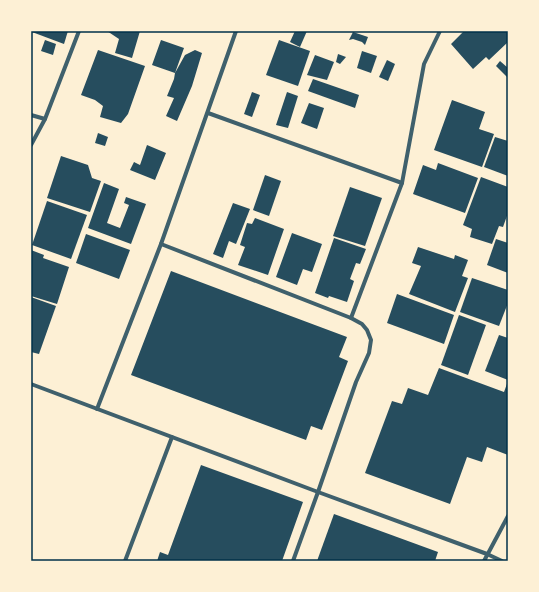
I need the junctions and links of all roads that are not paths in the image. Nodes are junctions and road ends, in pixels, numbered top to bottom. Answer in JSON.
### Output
{"nodes":[{"id":1,"x":79,"y":31,"type":"edge"},
{"id":2,"x":236,"y":31,"type":"edge"},
{"id":3,"x":440,"y":31,"type":"edge"},
{"id":4,"x":208,"y":113,"type":"junction"},
{"id":5,"x":31,"y":115,"type":"edge"},
{"id":6,"x":44,"y":119,"type":"junction"},
{"id":7,"x":31,"y":145,"type":"edge"},
{"id":8,"x":402,"y":183,"type":"junction"},
{"id":9,"x":161,"y":244,"type":"junction"},
{"id":10,"x":351,"y":318,"type":"junction"},
{"id":11,"x":31,"y":384,"type":"edge"},
{"id":12,"x":97,"y":409,"type":"junction"},
{"id":13,"x":172,"y":437,"type":"junction"},
{"id":14,"x":318,"y":492,"type":"junction"},
{"id":15,"x":508,"y":516,"type":"edge"},
{"id":16,"x":488,"y":554,"type":"junction"},
{"id":17,"x":125,"y":561,"type":"edge"},
{"id":18,"x":293,"y":561,"type":"edge"},
{"id":19,"x":484,"y":561,"type":"edge"},
{"id":20,"x":502,"y":561,"type":"edge"}],
"edges":[{"from":1,"to":6,"type":"street"},
{"from":2,"to":4,"type":"street"},
{"from":3,"to":8,"type":"street"},
{"from":4,"to":8,"type":"street"},
{"from":4,"to":9,"type":"street"},
{"from":5,"to":6,"type":"street"},
{"from":6,"to":7,"type":"street"},
{"from":8,"to":10,"type":"street"},
{"from":9,"to":10,"type":"street"},
{"from":9,"to":12,"type":"street"},
{"from":10,"to":14,"type":"street"},
{"from":11,"to":12,"type":"street"},
{"from":12,"to":13,"type":"street"},
{"from":13,"to":14,"type":"street"},
{"from":13,"to":17,"type":"street"},
{"from":14,"to":16,"type":"street"},
{"from":14,"to":18,"type":"street"},
{"from":15,"to":16,"type":"street"},
{"from":16,"to":19,"type":"street"},
{"from":16,"to":20,"type":"street"}]}
